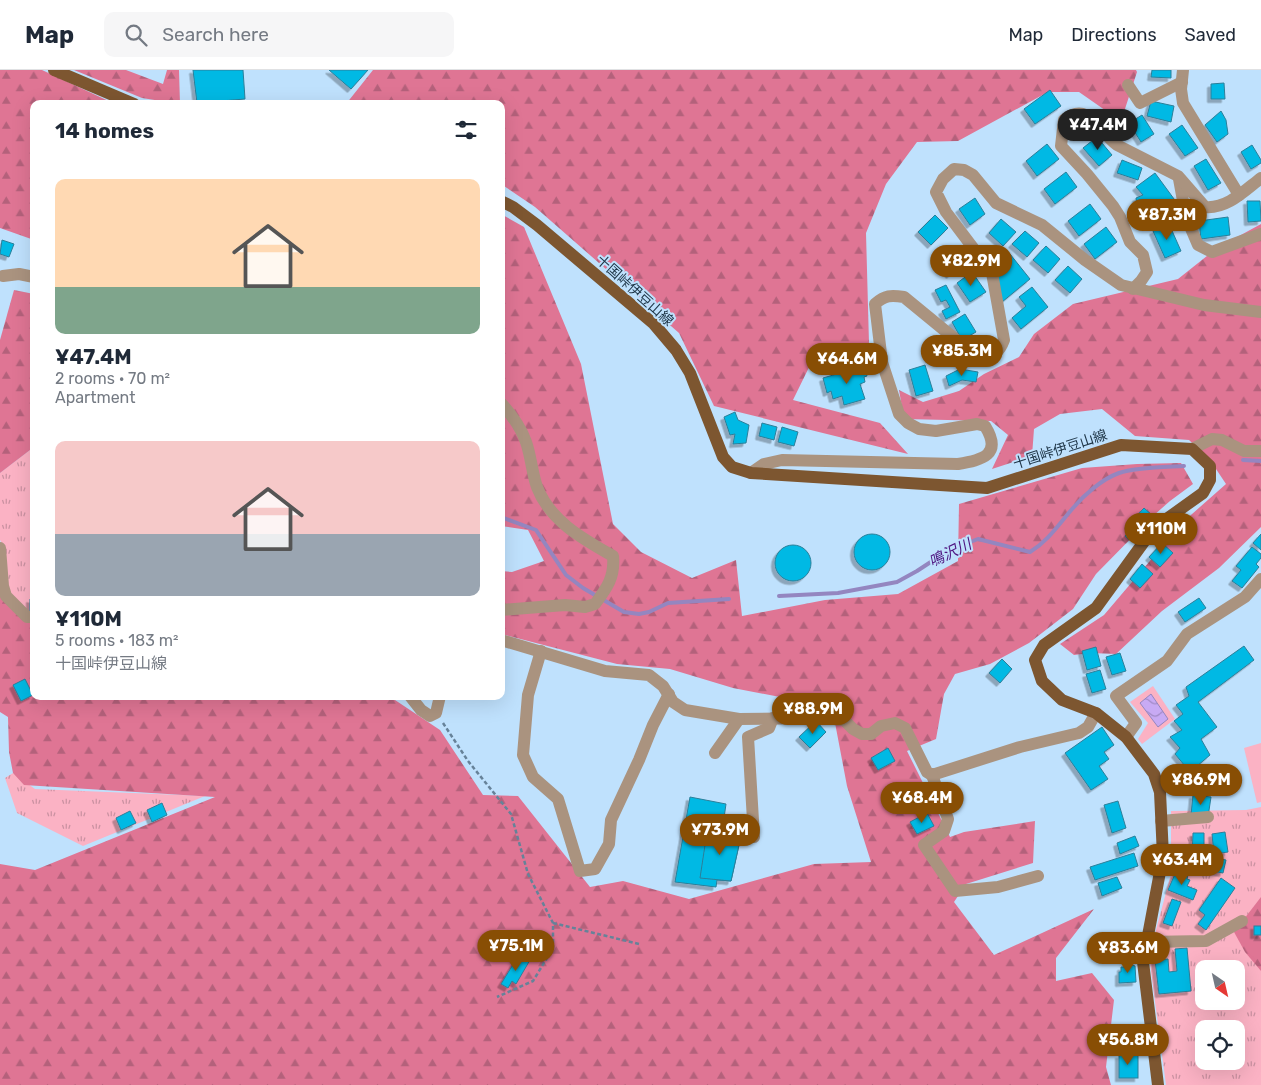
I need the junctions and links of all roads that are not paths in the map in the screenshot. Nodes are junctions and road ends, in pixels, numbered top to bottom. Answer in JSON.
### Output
{"nodes":[{"id":1,"x":54,"y":70,"type":"edge"},
{"id":2,"x":1182,"y":76,"type":"edge"},
{"id":3,"x":1128,"y":85,"type":"dead end"},
{"id":4,"x":125,"y":100,"type":"edge"},
{"id":5,"x":1178,"y":176,"type":"junction"},
{"id":6,"x":1261,"y":178,"type":"edge"},
{"id":7,"x":1239,"y":195,"type":"junction"},
{"id":8,"x":505,"y":203,"type":"edge"},
{"id":9,"x":1261,"y":234,"type":"edge"},
{"id":10,"x":30,"y":276,"type":"edge"},
{"id":11,"x":1,"y":277,"type":"edge"},
{"id":12,"x":1133,"y":289,"type":"junction"},
{"id":13,"x":1261,"y":312,"type":"edge"},
{"id":14,"x":505,"y":409,"type":"edge"},
{"id":15,"x":1192,"y":449,"type":"junction"},
{"id":16,"x":1261,"y":451,"type":"edge"},
{"id":17,"x":750,"y":473,"type":"junction"},
{"id":18,"x":0,"y":548,"type":"edge"},
{"id":19,"x":1261,"y":579,"type":"edge"},
{"id":20,"x":505,"y":610,"type":"edge"},
{"id":21,"x":30,"y":617,"type":"edge"},
{"id":22,"x":505,"y":641,"type":"edge"},
{"id":23,"x":541,"y":651,"type":"junction"},
{"id":24,"x":669,"y":694,"type":"junction"},
{"id":25,"x":413,"y":700,"type":"edge"},
{"id":26,"x":439,"y":700,"type":"edge"},
{"id":27,"x":1096,"y":712,"type":"junction"},
{"id":28,"x":739,"y":718,"type":"junction"},
{"id":29,"x":773,"y":718,"type":"junction"},
{"id":30,"x":1126,"y":737,"type":"junction"},
{"id":31,"x":715,"y":753,"type":"dead end"},
{"id":32,"x":932,"y":775,"type":"junction"},
{"id":33,"x":1208,"y":817,"type":"dead end"},
{"id":34,"x":1161,"y":821,"type":"junction"},
{"id":35,"x":754,"y":837,"type":"dead end"},
{"id":36,"x":1038,"y":876,"type":"dead end"},
{"id":37,"x":1242,"y":921,"type":"dead end"},
{"id":38,"x":1146,"y":942,"type":"junction"},
{"id":39,"x":1158,"y":1085,"type":"edge"}],
"edges":[{"from":1,"to":4,"type":"main road"},
{"from":2,"to":3,"type":"street"},
{"from":2,"to":7,"type":"street"},
{"from":5,"to":7,"type":"street"},
{"from":5,"to":9,"type":"street"},
{"from":5,"to":12,"type":"street"},
{"from":6,"to":7,"type":"street"},
{"from":8,"to":17,"type":"main road","name":"十国峠伊豆山線"},
{"from":10,"to":11,"type":"street"},
{"from":12,"to":13,"type":"street"},
{"from":12,"to":17,"type":"street"},
{"from":14,"to":20,"type":"street"},
{"from":15,"to":16,"type":"street"},
{"from":15,"to":17,"type":"main road","name":"十国峠伊豆山線"},
{"from":15,"to":27,"type":"main road"},
{"from":18,"to":21,"type":"street"},
{"from":19,"to":30,"type":"street"},
{"from":22,"to":23,"type":"street"},
{"from":23,"to":24,"type":"street"},
{"from":23,"to":24,"type":"street"},
{"from":24,"to":28,"type":"street"},
{"from":25,"to":26,"type":"street"},
{"from":27,"to":30,"type":"main road"},
{"from":27,"to":32,"type":"street"},
{"from":28,"to":29,"type":"street"},
{"from":28,"to":31,"type":"street"},
{"from":29,"to":32,"type":"street"},
{"from":29,"to":35,"type":"street"},
{"from":30,"to":34,"type":"main road"},
{"from":32,"to":36,"type":"street"},
{"from":33,"to":34,"type":"street"},
{"from":34,"to":38,"type":"main road"},
{"from":37,"to":38,"type":"street"},
{"from":38,"to":39,"type":"main road"}]}
